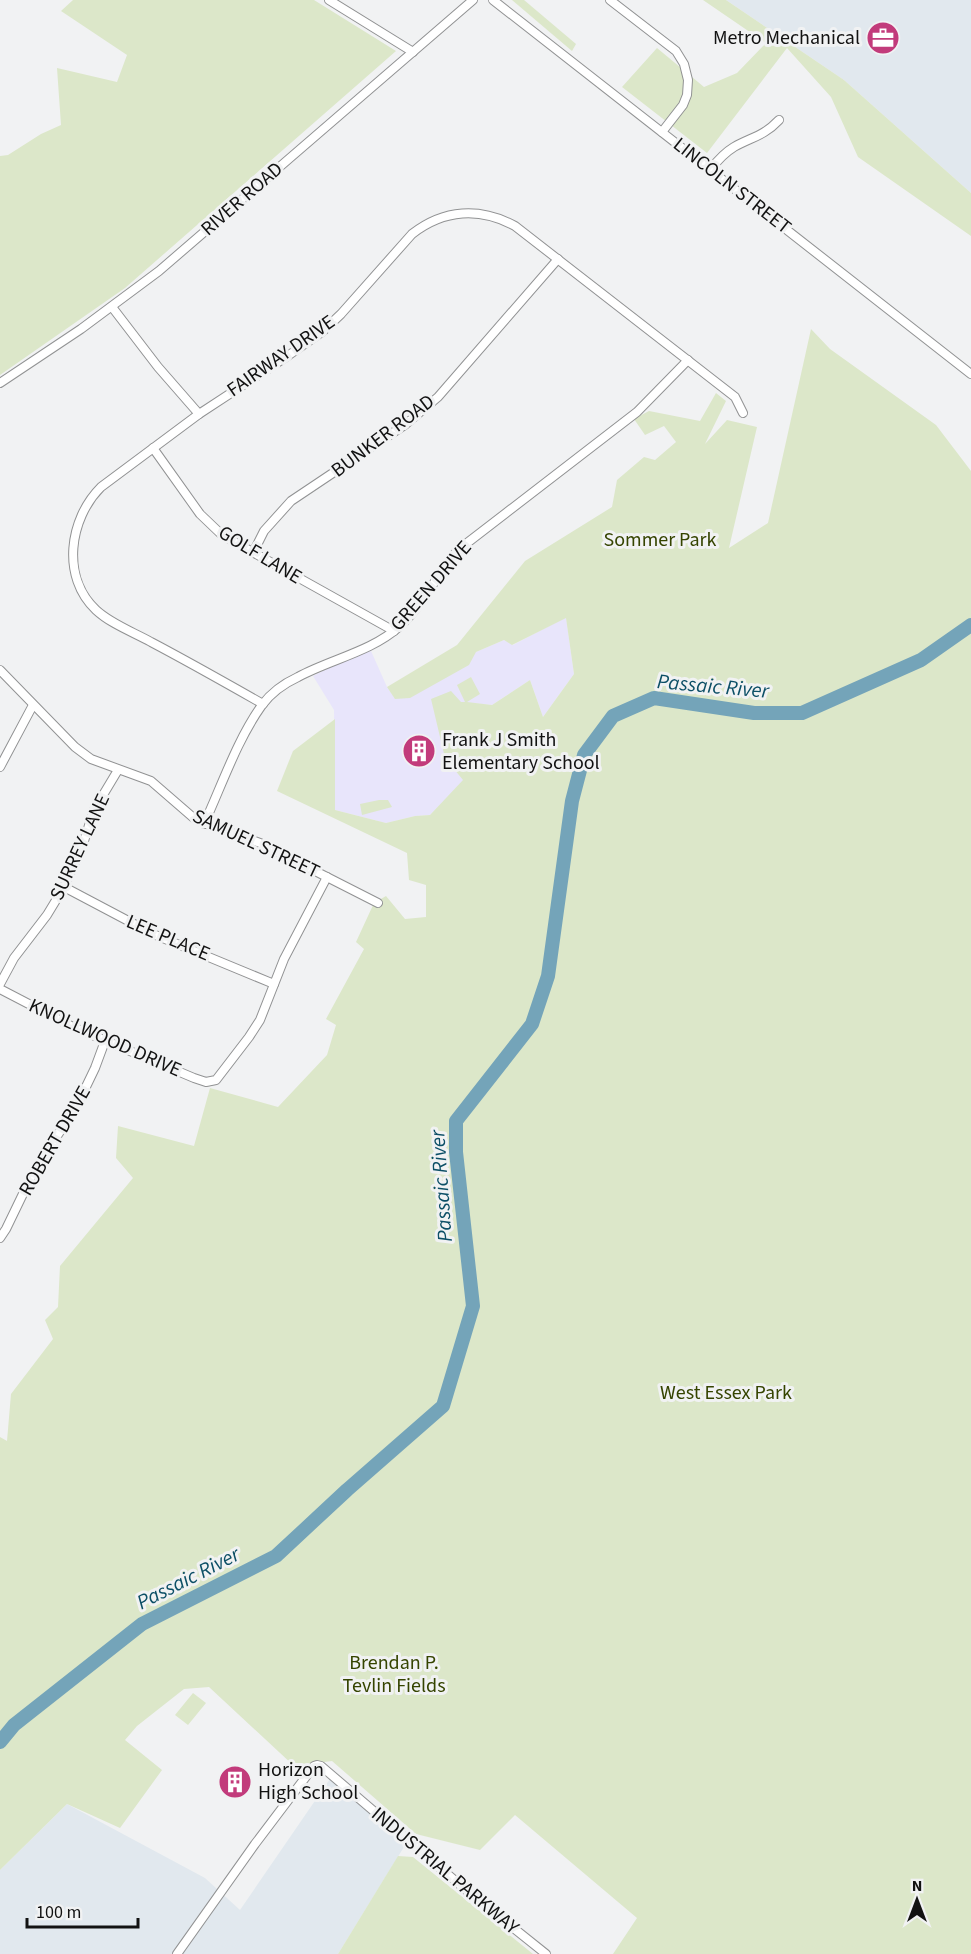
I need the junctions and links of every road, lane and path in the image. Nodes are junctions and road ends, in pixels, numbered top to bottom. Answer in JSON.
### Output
{"nodes":[{"id":1,"x":329,"y":0,"type":"edge"},
{"id":2,"x":472,"y":0,"type":"edge"},
{"id":3,"x":493,"y":0,"type":"edge"},
{"id":4,"x":610,"y":0,"type":"edge"},
{"id":5,"x":413,"y":52,"type":"junction"},
{"id":6,"x":779,"y":120,"type":"dead end"},
{"id":7,"x":662,"y":132,"type":"junction"},
{"id":8,"x":710,"y":170,"type":"junction"},
{"id":9,"x":558,"y":259,"type":"junction"},
{"id":10,"x":112,"y":307,"type":"junction"},
{"id":11,"x":688,"y":360,"type":"junction"},
{"id":12,"x":971,"y":374,"type":"edge"},
{"id":13,"x":0,"y":383,"type":"edge"},
{"id":14,"x":743,"y":413,"type":"dead end"},
{"id":15,"x":199,"y":414,"type":"junction"},
{"id":16,"x":153,"y":448,"type":"junction"},
{"id":17,"x":253,"y":553,"type":"junction"},
{"id":18,"x":394,"y":631,"type":"junction"},
{"id":19,"x":0,"y":670,"type":"edge"},
{"id":20,"x":263,"y":704,"type":"junction"},
{"id":21,"x":33,"y":705,"type":"junction"},
{"id":22,"x":0,"y":767,"type":"edge"},
{"id":23,"x":118,"y":770,"type":"junction"},
{"id":24,"x":204,"y":824,"type":"junction"},
{"id":25,"x":327,"y":877,"type":"junction"},
{"id":26,"x":64,"y":887,"type":"junction"},
{"id":27,"x":378,"y":903,"type":"dead end"},
{"id":28,"x":0,"y":984,"type":"edge"},
{"id":29,"x":274,"y":984,"type":"junction"},
{"id":30,"x":0,"y":989,"type":"edge"},
{"id":31,"x":105,"y":1041,"type":"junction"},
{"id":32,"x":0,"y":1238,"type":"edge"},
{"id":33,"x":177,"y":1954,"type":"edge"},
{"id":34,"x":546,"y":1954,"type":"edge"}],
"edges":[{"from":1,"to":5,"type":"street"},
{"from":2,"to":5,"type":"street","name":"RIVER ROAD"},
{"from":3,"to":7,"type":"street","name":"LINCOLN STREET"},
{"from":4,"to":7,"type":"street"},
{"from":5,"to":10,"type":"street","name":"RIVER ROAD"},
{"from":6,"to":8,"type":"street"},
{"from":7,"to":8,"type":"street","name":"LINCOLN STREET"},
{"from":8,"to":12,"type":"street","name":"LINCOLN STREET"},
{"from":9,"to":11,"type":"street","name":"FAIRWAY DRIVE"},
{"from":9,"to":15,"type":"street","name":"FAIRWAY DRIVE"},
{"from":9,"to":17,"type":"street","name":"BUNKER ROAD"},
{"from":10,"to":13,"type":"street","name":"RIVER ROAD"},
{"from":10,"to":15,"type":"street"},
{"from":11,"to":14,"type":"street","name":"FAIRWAY DRIVE"},
{"from":11,"to":18,"type":"street","name":"GREEN DRIVE"},
{"from":15,"to":16,"type":"street","name":"FAIRWAY DRIVE"},
{"from":16,"to":17,"type":"street","name":"GOLF LANE"},
{"from":16,"to":20,"type":"street","name":"FAIRWAY DRIVE"},
{"from":17,"to":18,"type":"street","name":"GOLF LANE"},
{"from":18,"to":20,"type":"street","name":"GREEN DRIVE"},
{"from":19,"to":21,"type":"street","name":"SAMUEL STREET"},
{"from":20,"to":24,"type":"street","name":"GREEN DRIVE"},
{"from":21,"to":22,"type":"street"},
{"from":21,"to":23,"type":"street","name":"SAMUEL STREET"},
{"from":23,"to":24,"type":"street","name":"SAMUEL STREET"},
{"from":23,"to":26,"type":"street","name":"SURREY LANE"},
{"from":24,"to":25,"type":"street","name":"SAMUEL STREET"},
{"from":25,"to":27,"type":"street","name":"SAMUEL STREET"},
{"from":25,"to":29,"type":"street"},
{"from":26,"to":28,"type":"street","name":"SURREY LANE"},
{"from":26,"to":29,"type":"street","name":"LEE PLACE"},
{"from":29,"to":31,"type":"street","name":"KNOLLWOOD DRIVE"},
{"from":30,"to":31,"type":"street","name":"KNOLLWOOD DRIVE"},
{"from":31,"to":32,"type":"street","name":"ROBERT DRIVE"},
{"from":33,"to":34,"type":"street","name":"INDUSTRIAL PARKWAY"}]}
